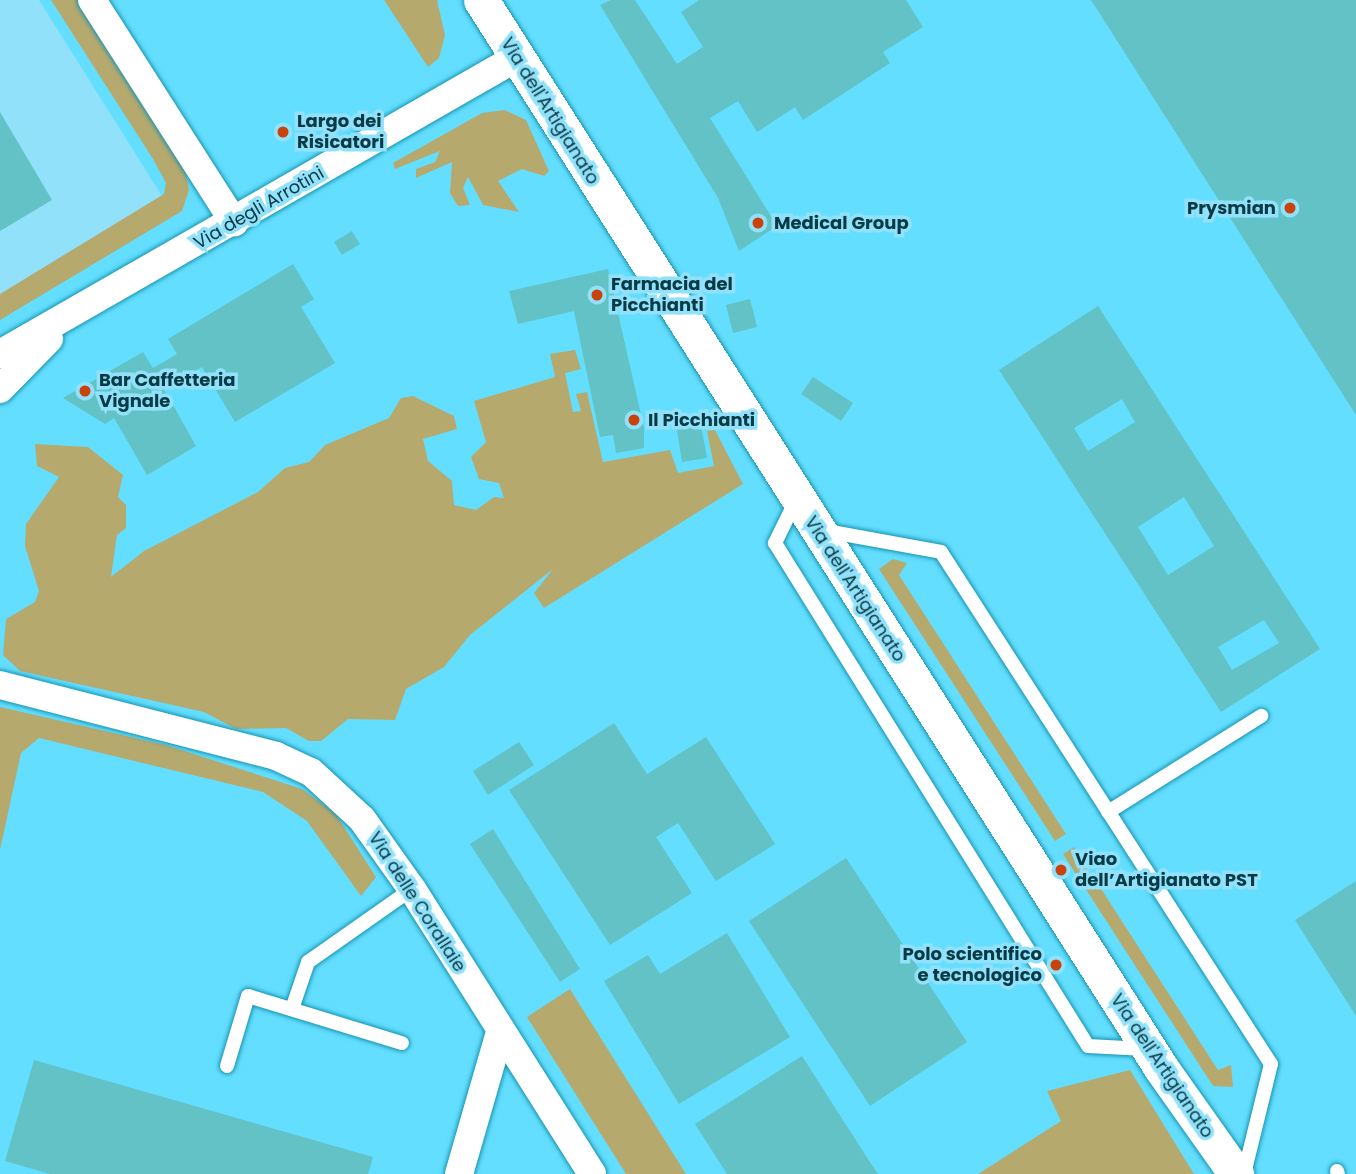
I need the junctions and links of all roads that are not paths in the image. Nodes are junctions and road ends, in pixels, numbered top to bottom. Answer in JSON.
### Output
{"nodes":[{"id":1,"x":92,"y":0,"type":"edge"},
{"id":2,"x":481,"y":0,"type":"edge"},
{"id":3,"x":516,"y":58,"type":"junction"},
{"id":4,"x":234,"y":222,"type":"junction"},
{"id":5,"x":73,"y":315,"type":"junction"},
{"id":6,"x":0,"y":354,"type":"edge"},
{"id":7,"x":0,"y":389,"type":"edge"},
{"id":8,"x":797,"y":499,"type":"junction"},
{"id":9,"x":817,"y":530,"type":"junction"},
{"id":10,"x":0,"y":685,"type":"edge"},
{"id":11,"x":1261,"y":716,"type":"dead end"},
{"id":12,"x":1108,"y":812,"type":"junction"},
{"id":13,"x":412,"y":889,"type":"junction"},
{"id":14,"x":292,"y":1009,"type":"junction"},
{"id":15,"x":500,"y":1032,"type":"junction"},
{"id":16,"x":402,"y":1043,"type":"dead end"},
{"id":17,"x":1149,"y":1049,"type":"junction"},
{"id":18,"x":227,"y":1066,"type":"dead end"},
{"id":19,"x":459,"y":1174,"type":"edge"},
{"id":20,"x":592,"y":1174,"type":"edge"},
{"id":21,"x":1236,"y":1174,"type":"edge"},
{"id":22,"x":1244,"y":1174,"type":"edge"}],
"edges":[{"from":1,"to":4,"type":"street"},
{"from":2,"to":3,"type":"street","name":"Via dell'Artigianato"},
{"from":3,"to":4,"type":"street","name":"Via degli Arrotini"},
{"from":3,"to":8,"type":"street","name":"Via dell'Artigianato"},
{"from":4,"to":5,"type":"street","name":"Via degli Arrotini"},
{"from":5,"to":6,"type":"street","name":"Via degli Arrotini"},
{"from":5,"to":7,"type":"street"},
{"from":8,"to":9,"type":"street","name":"Via dell'Artigianato"},
{"from":8,"to":17,"type":"lane"},
{"from":9,"to":12,"type":"lane"},
{"from":9,"to":17,"type":"street","name":"Via dell'Artigianato"},
{"from":10,"to":13,"type":"street","name":"Via delle Corallaie"},
{"from":11,"to":12,"type":"lane"},
{"from":12,"to":22,"type":"lane"},
{"from":13,"to":14,"type":"lane"},
{"from":13,"to":15,"type":"street","name":"Via delle Corallaie"},
{"from":14,"to":16,"type":"lane"},
{"from":14,"to":18,"type":"lane"},
{"from":15,"to":19,"type":"street"},
{"from":15,"to":20,"type":"street","name":"Via delle Corallaie"},
{"from":17,"to":21,"type":"street","name":"Via dell'Artigianato"}]}
